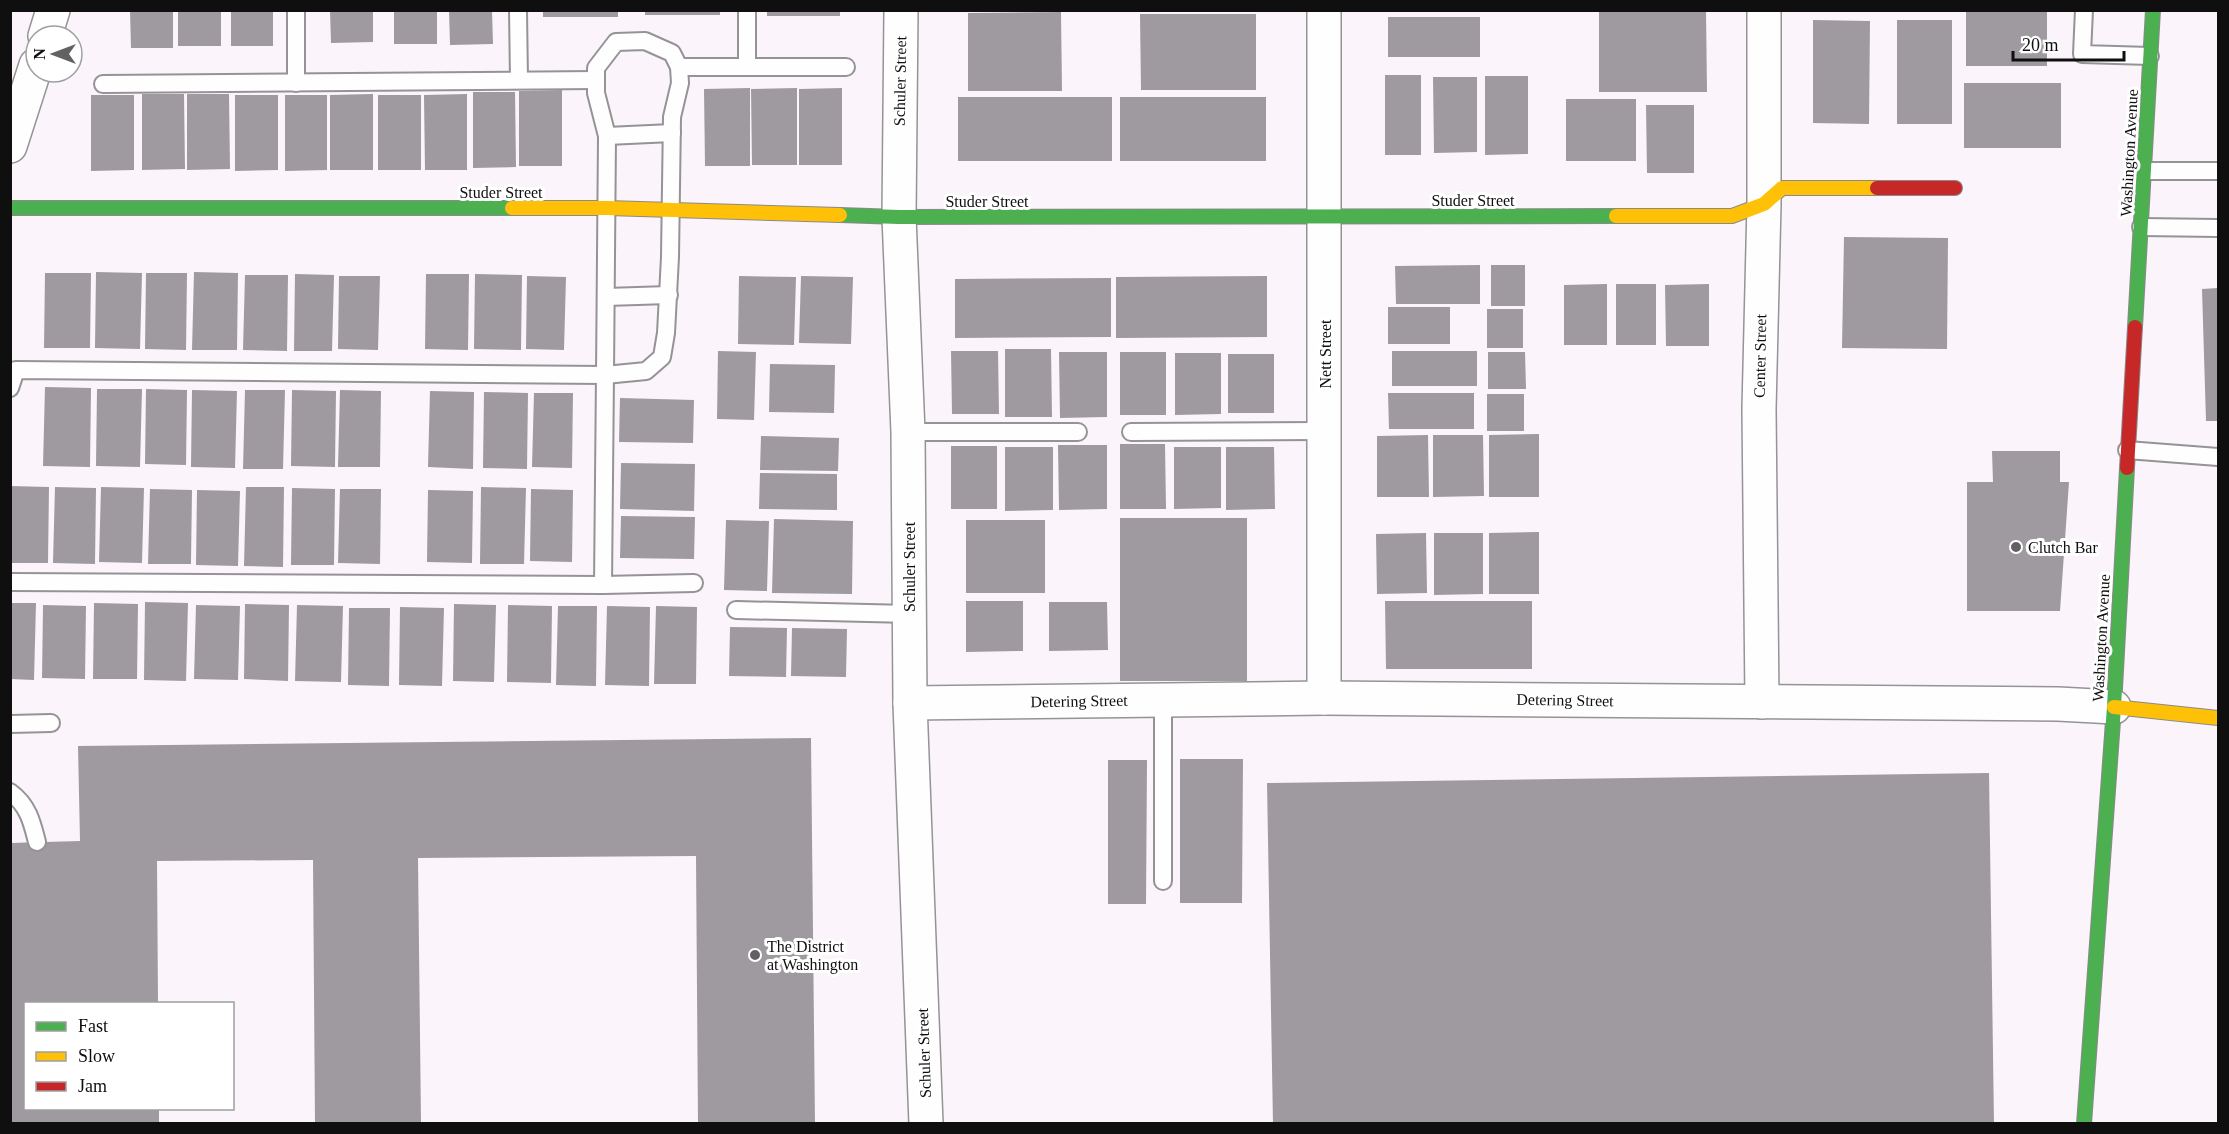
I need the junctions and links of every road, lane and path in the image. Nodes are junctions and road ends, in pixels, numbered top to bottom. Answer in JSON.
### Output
{"nodes":[{"id":1,"x":296,"y":10,"type":"edge"},
{"id":2,"x":518,"y":10,"type":"edge"},
{"id":3,"x":747,"y":10,"type":"edge"},
{"id":4,"x":901,"y":10,"type":"edge"},
{"id":5,"x":1324,"y":10,"type":"edge"},
{"id":6,"x":1764,"y":10,"type":"edge"},
{"id":7,"x":2084,"y":10,"type":"edge"},
{"id":8,"x":2153,"y":10,"type":"edge"},
{"id":9,"x":2150,"y":56,"type":"junction"},
{"id":10,"x":679,"y":67,"type":"junction"},
{"id":11,"x":747,"y":67,"type":"junction"},
{"id":12,"x":846,"y":67,"type":"dead end"},
{"id":13,"x":596,"y":80,"type":"junction"},
{"id":14,"x":519,"y":81,"type":"junction"},
{"id":15,"x":296,"y":83,"type":"junction"},
{"id":16,"x":30,"y":84,"type":"edge"},
{"id":17,"x":103,"y":84,"type":"dead end"},
{"id":18,"x":672,"y":133,"type":"junction"},
{"id":19,"x":607,"y":136,"type":"junction"},
{"id":20,"x":10,"y":146,"type":"edge"},
{"id":21,"x":2144,"y":171,"type":"junction"},
{"id":22,"x":2218,"y":171,"type":"edge"},
{"id":23,"x":1955,"y":188,"type":"dead end"},
{"id":24,"x":1764,"y":204,"type":"junction"},
{"id":25,"x":10,"y":208,"type":"edge"},
{"id":26,"x":607,"y":208,"type":"junction"},
{"id":27,"x":672,"y":211,"type":"junction"},
{"id":28,"x":899,"y":217,"type":"junction"},
{"id":29,"x":1325,"y":218,"type":"junction"},
{"id":30,"x":2141,"y":227,"type":"junction"},
{"id":31,"x":2218,"y":228,"type":"edge"},
{"id":32,"x":669,"y":295,"type":"junction"},
{"id":33,"x":606,"y":297,"type":"junction"},
{"id":34,"x":605,"y":375,"type":"junction"},
{"id":35,"x":10,"y":388,"type":"edge"},
{"id":36,"x":1324,"y":431,"type":"junction"},
{"id":37,"x":909,"y":432,"type":"junction"},
{"id":38,"x":1078,"y":432,"type":"dead end"},
{"id":39,"x":1131,"y":432,"type":"dead end"},
{"id":40,"x":2127,"y":450,"type":"junction"},
{"id":41,"x":2218,"y":457,"type":"edge"},
{"id":42,"x":10,"y":582,"type":"edge"},
{"id":43,"x":694,"y":583,"type":"dead end"},
{"id":44,"x":603,"y":585,"type":"junction"},
{"id":45,"x":736,"y":610,"type":"dead end"},
{"id":46,"x":910,"y":614,"type":"junction"},
{"id":47,"x":1324,"y":698,"type":"junction"},
{"id":48,"x":1163,"y":700,"type":"junction"},
{"id":49,"x":1762,"y":702,"type":"junction"},
{"id":50,"x":910,"y":703,"type":"junction"},
{"id":51,"x":2114,"y":707,"type":"junction"},
{"id":52,"x":2218,"y":718,"type":"edge"},
{"id":53,"x":51,"y":723,"type":"dead end"},
{"id":54,"x":10,"y":724,"type":"edge"},
{"id":55,"x":10,"y":792,"type":"edge"},
{"id":56,"x":37,"y":842,"type":"dead end"},
{"id":57,"x":1163,"y":881,"type":"dead end"},
{"id":58,"x":927,"y":1124,"type":"edge"},
{"id":59,"x":2084,"y":1124,"type":"edge"}],
"edges":[{"from":1,"to":15,"type":"lane"},
{"from":2,"to":14,"type":"lane"},
{"from":3,"to":11,"type":"lane"},
{"from":4,"to":28,"type":"street","name":"Schuler Street"},
{"from":5,"to":29,"type":"street","name":"Nett Street"},
{"from":6,"to":24,"type":"street","name":"Center Street"},
{"from":7,"to":9,"type":"lane"},
{"from":8,"to":9,"type":"street","name":"Washington Avenue"},
{"from":9,"to":21,"type":"street","name":"Washington Avenue"},
{"from":10,"to":11,"type":"lane"},
{"from":10,"to":13,"type":"lane"},
{"from":10,"to":18,"type":"lane"},
{"from":11,"to":12,"type":"lane"},
{"from":13,"to":14,"type":"lane"},
{"from":13,"to":19,"type":"lane"},
{"from":14,"to":15,"type":"lane"},
{"from":15,"to":17,"type":"lane"},
{"from":16,"to":20,"type":"street"},
{"from":18,"to":19,"type":"lane"},
{"from":18,"to":27,"type":"lane"},
{"from":19,"to":26,"type":"lane"},
{"from":21,"to":22,"type":"lane"},
{"from":21,"to":30,"type":"street","name":"Washington Avenue"},
{"from":23,"to":24,"type":"street","name":"Studer Street"},
{"from":24,"to":29,"type":"street","name":"Studer Street"},
{"from":24,"to":49,"type":"street","name":"Center Street"},
{"from":25,"to":26,"type":"street","name":"Studer Street"},
{"from":26,"to":27,"type":"street","name":"Studer Street"},
{"from":26,"to":33,"type":"lane"},
{"from":27,"to":28,"type":"street","name":"Studer Street"},
{"from":27,"to":32,"type":"lane"},
{"from":28,"to":29,"type":"street","name":"Studer Street"},
{"from":28,"to":37,"type":"street","name":"Schuler Street"},
{"from":29,"to":36,"type":"street","name":"Nett Street"},
{"from":30,"to":31,"type":"lane"},
{"from":30,"to":40,"type":"street","name":"Washington Avenue"},
{"from":32,"to":33,"type":"lane"},
{"from":32,"to":34,"type":"lane"},
{"from":33,"to":34,"type":"lane"},
{"from":34,"to":35,"type":"lane"},
{"from":34,"to":44,"type":"lane"},
{"from":36,"to":39,"type":"lane"},
{"from":36,"to":47,"type":"street","name":"Nett Street"},
{"from":37,"to":38,"type":"lane"},
{"from":37,"to":46,"type":"street","name":"Schuler Street"},
{"from":40,"to":41,"type":"lane"},
{"from":40,"to":51,"type":"street","name":"Washington Avenue"},
{"from":42,"to":44,"type":"lane"},
{"from":43,"to":44,"type":"lane"},
{"from":45,"to":46,"type":"lane"},
{"from":46,"to":50,"type":"street","name":"Schuler Street"},
{"from":47,"to":48,"type":"street","name":"Detering Street"},
{"from":47,"to":49,"type":"street","name":"Detering Street"},
{"from":48,"to":50,"type":"street","name":"Detering Street"},
{"from":48,"to":57,"type":"lane"},
{"from":49,"to":51,"type":"street","name":"Detering Street"},
{"from":50,"to":58,"type":"street","name":"Schuler Street"},
{"from":51,"to":52,"type":"street","name":"Detering Street"},
{"from":51,"to":59,"type":"street","name":"Washington Avenue"},
{"from":53,"to":54,"type":"lane"},
{"from":55,"to":56,"type":"lane"}]}
